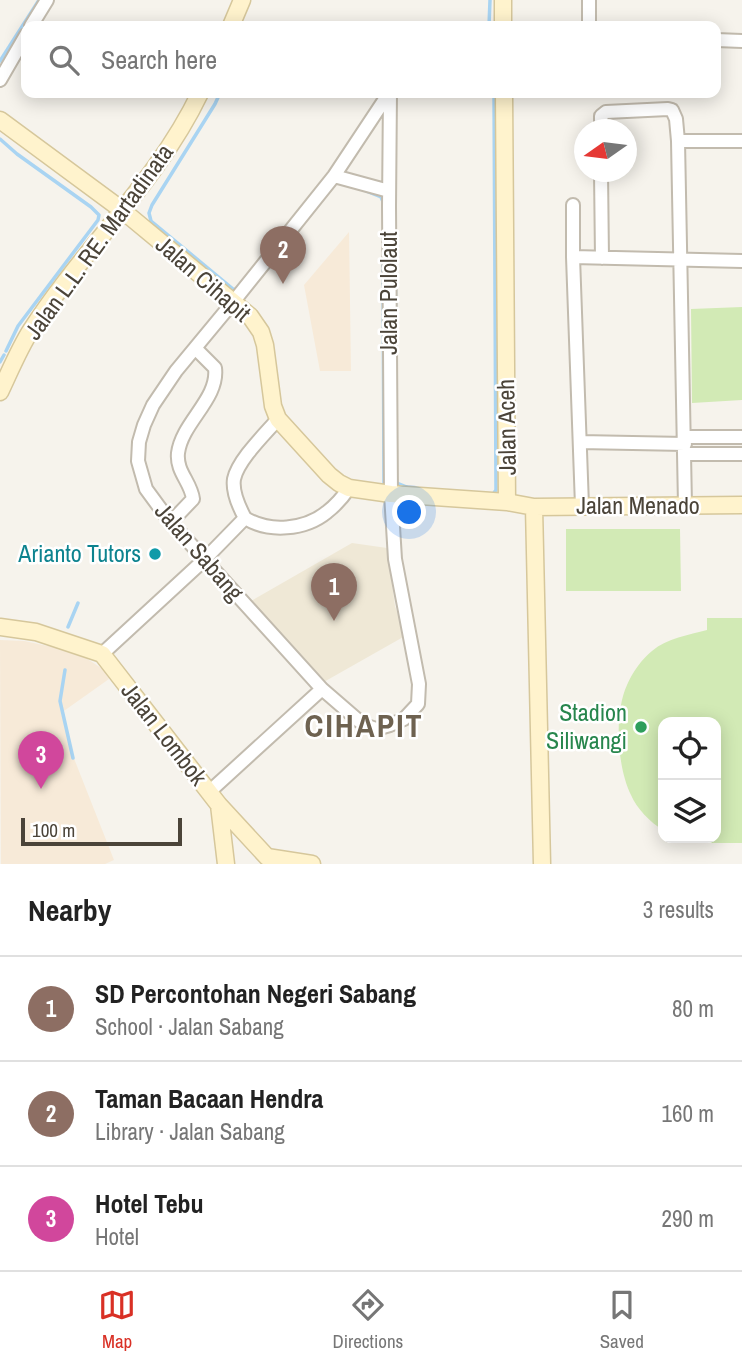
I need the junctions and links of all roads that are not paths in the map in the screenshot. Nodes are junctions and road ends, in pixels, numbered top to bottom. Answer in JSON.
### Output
{"nodes":[{"id":1,"x":47,"y":0,"type":"edge"},
{"id":2,"x":242,"y":0,"type":"edge"},
{"id":3,"x":503,"y":0,"type":"edge"},
{"id":4,"x":589,"y":0,"type":"edge"},
{"id":5,"x":34,"y":21,"type":"edge"},
{"id":6,"x":233,"y":21,"type":"edge"},
{"id":7,"x":503,"y":21,"type":"edge"},
{"id":8,"x":589,"y":21,"type":"edge"},
{"id":9,"x":721,"y":40,"type":"edge"},
{"id":10,"x":742,"y":41,"type":"edge"},
{"id":11,"x":21,"y":44,"type":"edge"},
{"id":12,"x":0,"y":80,"type":"edge"},
{"id":13,"x":197,"y":98,"type":"edge"},
{"id":14,"x":386,"y":98,"type":"edge"},
{"id":15,"x":389,"y":98,"type":"edge"},
{"id":16,"x":505,"y":98,"type":"edge"},
{"id":17,"x":601,"y":119,"type":"edge"},
{"id":18,"x":0,"y":120,"type":"edge"},
{"id":19,"x":678,"y":141,"type":"junction"},
{"id":20,"x":742,"y":141,"type":"edge"},
{"id":21,"x":334,"y":176,"type":"junction"},
{"id":22,"x":601,"y":182,"type":"edge"},
{"id":23,"x":389,"y":191,"type":"junction"},
{"id":24,"x":573,"y":205,"type":"dead end"},
{"id":25,"x":122,"y":210,"type":"junction"},
{"id":26,"x":573,"y":257,"type":"junction"},
{"id":27,"x":602,"y":258,"type":"junction"},
{"id":28,"x":681,"y":260,"type":"junction"},
{"id":29,"x":742,"y":261,"type":"edge"},
{"id":30,"x":234,"y":301,"type":"junction"},
{"id":31,"x":195,"y":348,"type":"junction"},
{"id":32,"x":0,"y":392,"type":"edge"},
{"id":33,"x":278,"y":419,"type":"junction"},
{"id":34,"x":742,"y":437,"type":"edge"},
{"id":35,"x":580,"y":442,"type":"junction"},
{"id":36,"x":685,"y":445,"type":"junction"},
{"id":37,"x":742,"y":454,"type":"edge"},
{"id":38,"x":349,"y":488,"type":"junction"},
{"id":39,"x":391,"y":494,"type":"junction"},
{"id":40,"x":507,"y":502,"type":"junction"},
{"id":41,"x":742,"y":505,"type":"edge"},
{"id":42,"x":582,"y":506,"type":"junction"},
{"id":43,"x":685,"y":506,"type":"junction"},
{"id":44,"x":534,"y":507,"type":"junction"},
{"id":45,"x":245,"y":518,"type":"junction"},
{"id":46,"x":171,"y":522,"type":"junction"},
{"id":47,"x":204,"y":560,"type":"junction"},
{"id":48,"x":0,"y":627,"type":"edge"},
{"id":49,"x":102,"y":654,"type":"junction"},
{"id":50,"x":322,"y":689,"type":"junction"},
{"id":51,"x":209,"y":792,"type":"junction"},
{"id":52,"x":219,"y":805,"type":"junction"},
{"id":53,"x":262,"y":861,"type":"edge"},
{"id":54,"x":226,"y":864,"type":"edge"},
{"id":55,"x":312,"y":864,"type":"edge"},
{"id":56,"x":542,"y":864,"type":"edge"}],
"edges":[{"from":1,"to":5,"type":"street"},
{"from":2,"to":6,"type":"street"},
{"from":3,"to":7,"type":"street"},
{"from":4,"to":8,"type":"street"},
{"from":9,"to":10,"type":"street"},
{"from":11,"to":12,"type":"street"},
{"from":13,"to":25,"type":"street","name":"Jalan L.L. RE. Martadinata"},
{"from":14,"to":21,"type":"street","name":"Jalan Sabang"},
{"from":15,"to":23,"type":"street","name":"Jalan Pulolaut"},
{"from":16,"to":40,"type":"street","name":"Jalan Aceh"},
{"from":17,"to":19,"type":"street"},
{"from":18,"to":25,"type":"street","name":"Jalan Cihapit"},
{"from":19,"to":20,"type":"street"},
{"from":19,"to":28,"type":"street"},
{"from":21,"to":23,"type":"street"},
{"from":21,"to":30,"type":"street","name":"Jalan Sabang"},
{"from":22,"to":27,"type":"street"},
{"from":23,"to":39,"type":"street","name":"Jalan Pulolaut"},
{"from":24,"to":26,"type":"street"},
{"from":25,"to":30,"type":"street","name":"Jalan Cihapit"},
{"from":25,"to":32,"type":"street","name":"Jalan L.L. RE. Martadinata"},
{"from":26,"to":27,"type":"street"},
{"from":26,"to":35,"type":"street"},
{"from":27,"to":28,"type":"street"},
{"from":28,"to":29,"type":"street"},
{"from":28,"to":36,"type":"street"},
{"from":30,"to":31,"type":"street","name":"Jalan Sabang"},
{"from":30,"to":33,"type":"street","name":"Jalan Cihapit"},
{"from":31,"to":46,"type":"street","name":"Jalan Sabang"},
{"from":31,"to":46,"type":"street"},
{"from":33,"to":38,"type":"street","name":"Jalan Cihapit"},
{"from":33,"to":45,"type":"street"},
{"from":34,"to":36,"type":"street"},
{"from":35,"to":36,"type":"street"},
{"from":35,"to":42,"type":"street"},
{"from":36,"to":37,"type":"street"},
{"from":36,"to":43,"type":"street"},
{"from":38,"to":39,"type":"street","name":"Jalan Cihapit"},
{"from":38,"to":45,"type":"street"},
{"from":39,"to":40,"type":"street","name":"Jalan Cihapit"},
{"from":39,"to":50,"type":"street","name":"Jalan Pulolaut"},
{"from":40,"to":44,"type":"street","name":"Jalan Aceh"},
{"from":41,"to":43,"type":"street","name":"Jalan Menado"},
{"from":42,"to":43,"type":"street","name":"Jalan Menado"},
{"from":42,"to":44,"type":"street","name":"Jalan Menado"},
{"from":44,"to":56,"type":"street","name":"Jalan Aceh"},
{"from":45,"to":47,"type":"street"},
{"from":46,"to":47,"type":"street","name":"Jalan Sabang"},
{"from":47,"to":49,"type":"street"},
{"from":47,"to":50,"type":"street","name":"Jalan Sabang"},
{"from":48,"to":49,"type":"street"},
{"from":49,"to":51,"type":"street","name":"Jalan Lombok"},
{"from":50,"to":51,"type":"street"},
{"from":51,"to":52,"type":"street","name":"Jalan Lombok"},
{"from":52,"to":53,"type":"street","name":"Jalan Lombok"},
{"from":52,"to":54,"type":"street"},
{"from":53,"to":55,"type":"street","name":"Jalan Lombok"}]}
